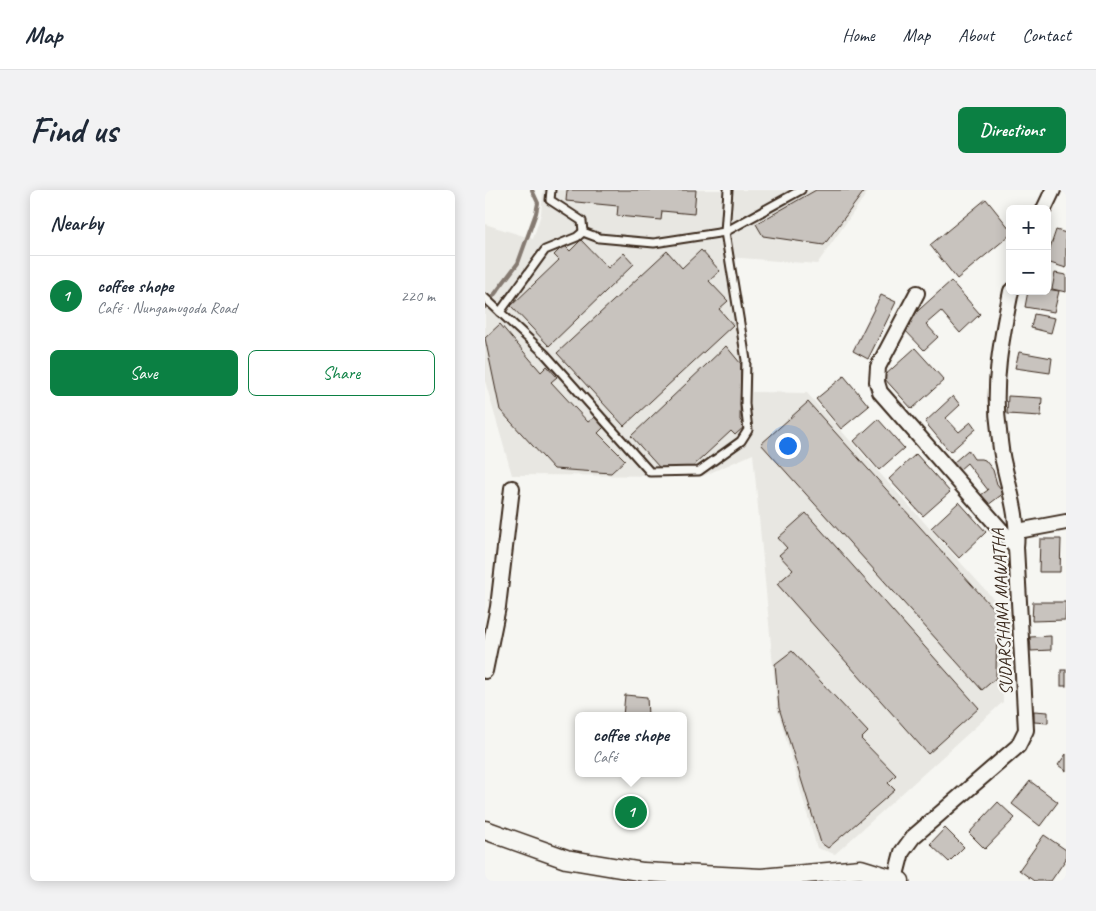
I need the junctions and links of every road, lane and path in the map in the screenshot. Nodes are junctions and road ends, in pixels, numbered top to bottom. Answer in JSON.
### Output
{"nodes":[{"id":1,"x":551,"y":190,"type":"edge"},
{"id":2,"x":728,"y":190,"type":"edge"},
{"id":3,"x":801,"y":190,"type":"edge"},
{"id":4,"x":1053,"y":190,"type":"edge"},
{"id":5,"x":1046,"y":205,"type":"edge"},
{"id":6,"x":583,"y":232,"type":"junction"},
{"id":7,"x":725,"y":232,"type":"junction"},
{"id":8,"x":917,"y":292,"type":"dead end"},
{"id":9,"x":1010,"y":295,"type":"edge"},
{"id":10,"x":485,"y":298,"type":"edge"},
{"id":11,"x":501,"y":312,"type":"junction"},
{"id":12,"x":512,"y":488,"type":"dead end"},
{"id":13,"x":1066,"y":522,"type":"edge"},
{"id":14,"x":1018,"y":531,"type":"junction"},
{"id":15,"x":1016,"y":547,"type":"junction"},
{"id":16,"x":485,"y":671,"type":"edge"},
{"id":17,"x":485,"y":830,"type":"edge"},
{"id":18,"x":898,"y":880,"type":"edge"}],
"edges":[{"from":1,"to":6,"type":"lane"},
{"from":2,"to":7,"type":"lane"},
{"from":3,"to":7,"type":"lane"},
{"from":4,"to":5,"type":"street"},
{"from":6,"to":7,"type":"lane"},
{"from":6,"to":11,"type":"lane"},
{"from":7,"to":11,"type":"lane"},
{"from":8,"to":15,"type":"street"},
{"from":9,"to":14,"type":"street","name":"SUDARSHANA MAWATHA"},
{"from":10,"to":11,"type":"lane"},
{"from":12,"to":16,"type":"street"},
{"from":13,"to":14,"type":"street"},
{"from":14,"to":15,"type":"street","name":"SUDARSHANA MAWATHA"},
{"from":15,"to":18,"type":"street","name":"SUDARSHANA MAWATHA"},
{"from":17,"to":18,"type":"street"}]}
